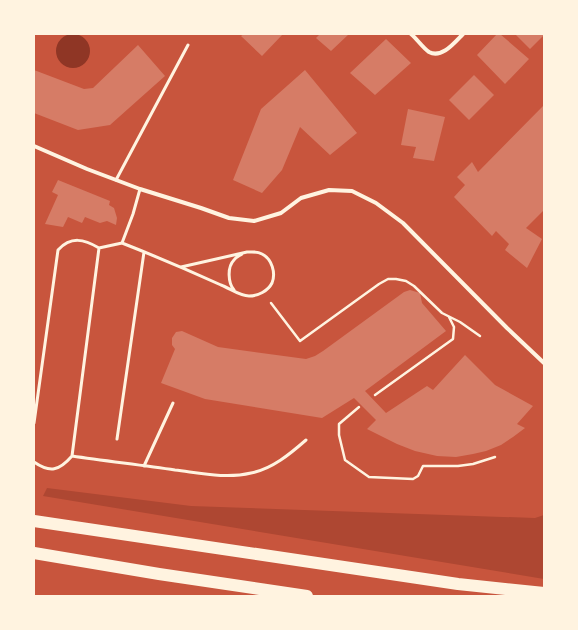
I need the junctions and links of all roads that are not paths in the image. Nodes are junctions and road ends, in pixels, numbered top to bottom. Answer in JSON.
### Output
{"nodes":[{"id":1,"x":411,"y":34,"type":"edge"},
{"id":2,"x":463,"y":34,"type":"edge"},
{"id":3,"x":188,"y":45,"type":"dead end"},
{"id":4,"x":34,"y":146,"type":"edge"},
{"id":5,"x":116,"y":180,"type":"junction"},
{"id":6,"x":140,"y":190,"type":"junction"},
{"id":7,"x":122,"y":242,"type":"junction"},
{"id":8,"x":99,"y":248,"type":"junction"},
{"id":9,"x":144,"y":252,"type":"junction"},
{"id":10,"x":243,"y":253,"type":"junction"},
{"id":11,"x":181,"y":267,"type":"junction"},
{"id":12,"x":235,"y":292,"type":"junction"},
{"id":13,"x":544,"y":363,"type":"edge"},
{"id":14,"x":173,"y":403,"type":"dead end"},
{"id":15,"x":34,"y":423,"type":"edge"},
{"id":16,"x":118,"y":439,"type":"dead end"},
{"id":17,"x":306,"y":440,"type":"dead end"},
{"id":18,"x":72,"y":456,"type":"junction"},
{"id":19,"x":34,"y":462,"type":"edge"},
{"id":20,"x":144,"y":466,"type":"junction"},
{"id":21,"x":34,"y":521,"type":"edge"},
{"id":22,"x":34,"y":553,"type":"edge"},
{"id":23,"x":544,"y":594,"type":"edge"},
{"id":24,"x":307,"y":596,"type":"edge"}],
"edges":[{"from":1,"to":2,"type":"street"},
{"from":3,"to":5,"type":"lane"},
{"from":4,"to":5,"type":"street"},
{"from":5,"to":6,"type":"street"},
{"from":6,"to":7,"type":"lane"},
{"from":6,"to":13,"type":"street"},
{"from":7,"to":8,"type":"lane"},
{"from":7,"to":9,"type":"lane"},
{"from":8,"to":15,"type":"lane"},
{"from":8,"to":18,"type":"lane"},
{"from":9,"to":11,"type":"lane"},
{"from":9,"to":16,"type":"lane"},
{"from":10,"to":11,"type":"lane"},
{"from":10,"to":12,"type":"lane"},
{"from":10,"to":12,"type":"lane"},
{"from":11,"to":12,"type":"lane"},
{"from":14,"to":20,"type":"lane"},
{"from":17,"to":20,"type":"lane"},
{"from":18,"to":19,"type":"lane"},
{"from":18,"to":20,"type":"lane"},
{"from":21,"to":23,"type":"highway"},
{"from":22,"to":24,"type":"highway"}]}
